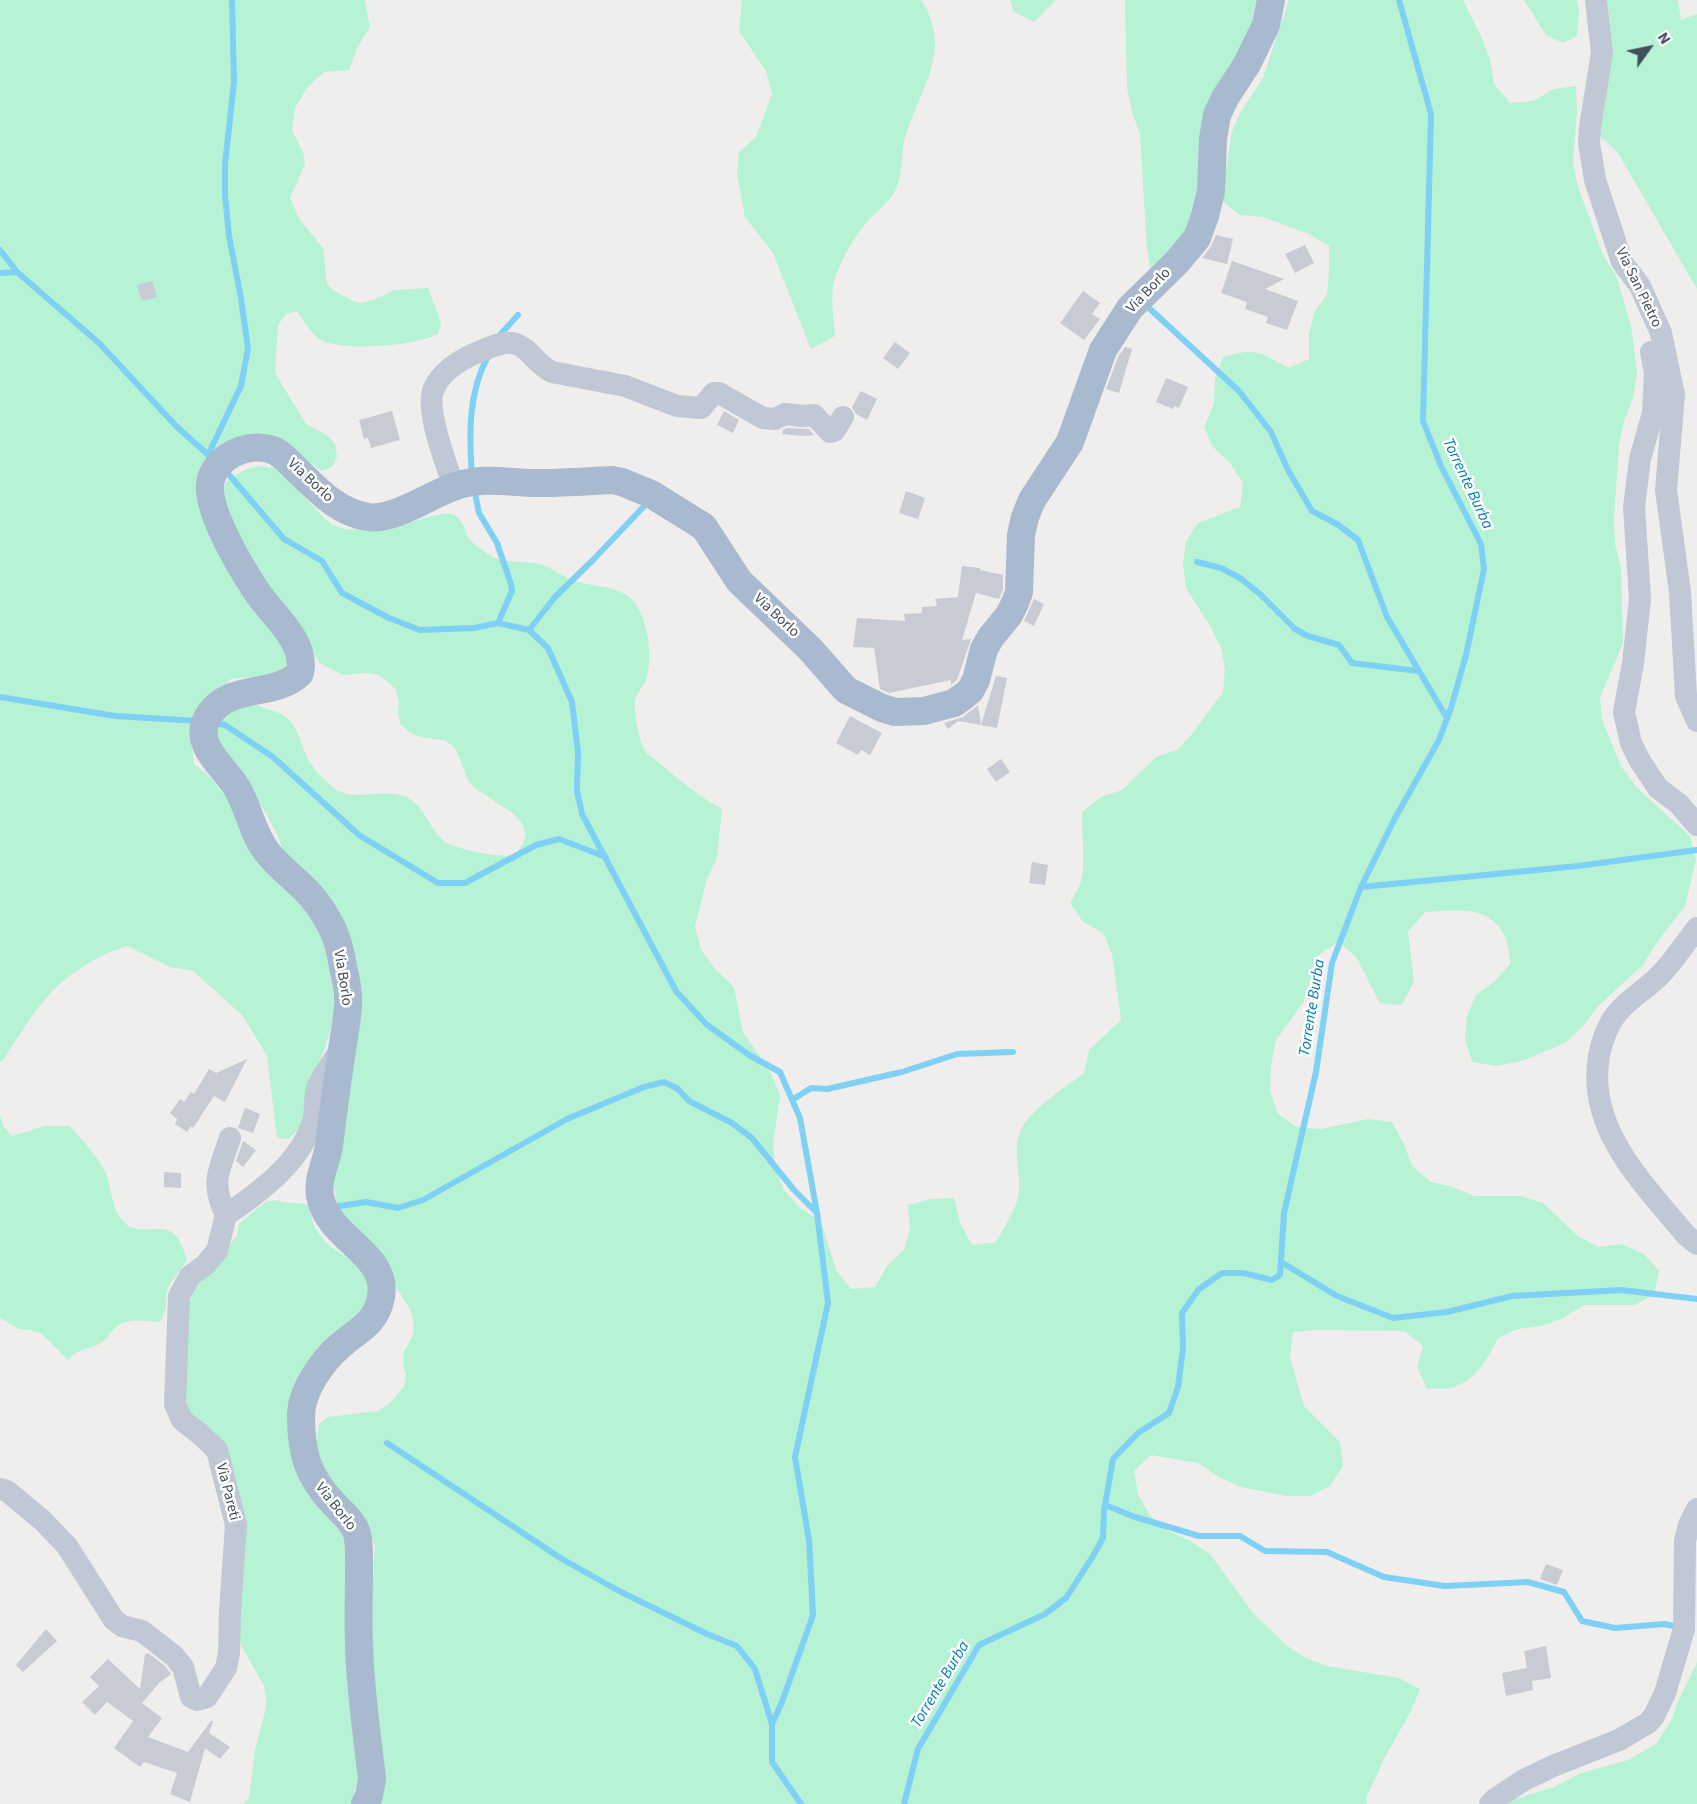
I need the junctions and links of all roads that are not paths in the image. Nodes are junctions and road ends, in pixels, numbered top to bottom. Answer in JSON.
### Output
{"nodes":[{"id":1,"x":1271,"y":0,"type":"edge"},
{"id":2,"x":1596,"y":0,"type":"edge"},
{"id":3,"x":1622,"y":262,"type":"junction"},
{"id":4,"x":843,"y":417,"type":"dead end"},
{"id":5,"x":454,"y":487,"type":"junction"},
{"id":6,"x":1697,"y":721,"type":"edge"},
{"id":7,"x":1697,"y":825,"type":"edge"},
{"id":8,"x":1697,"y":928,"type":"edge"},
{"id":9,"x":342,"y":1047,"type":"junction"},
{"id":10,"x":231,"y":1138,"type":"dead end"},
{"id":11,"x":226,"y":1215,"type":"junction"},
{"id":12,"x":1697,"y":1245,"type":"edge"},
{"id":13,"x":0,"y":1489,"type":"edge"},
{"id":14,"x":1697,"y":1509,"type":"edge"},
{"id":15,"x":365,"y":1804,"type":"edge"},
{"id":16,"x":1490,"y":1804,"type":"edge"}],
"edges":[{"from":1,"to":5,"type":"main road","name":"Via Borlo"},
{"from":2,"to":3,"type":"street","name":"Via San Pietro"},
{"from":3,"to":6,"type":"street","name":"Via San Pietro"},
{"from":3,"to":7,"type":"street"},
{"from":4,"to":5,"type":"street"},
{"from":5,"to":9,"type":"main road","name":"Via Borlo"},
{"from":8,"to":12,"type":"street"},
{"from":9,"to":11,"type":"street"},
{"from":9,"to":15,"type":"main road","name":"Via Borlo"},
{"from":10,"to":11,"type":"street"},
{"from":11,"to":13,"type":"street","name":"Via Pareti"},
{"from":14,"to":16,"type":"street"}]}
